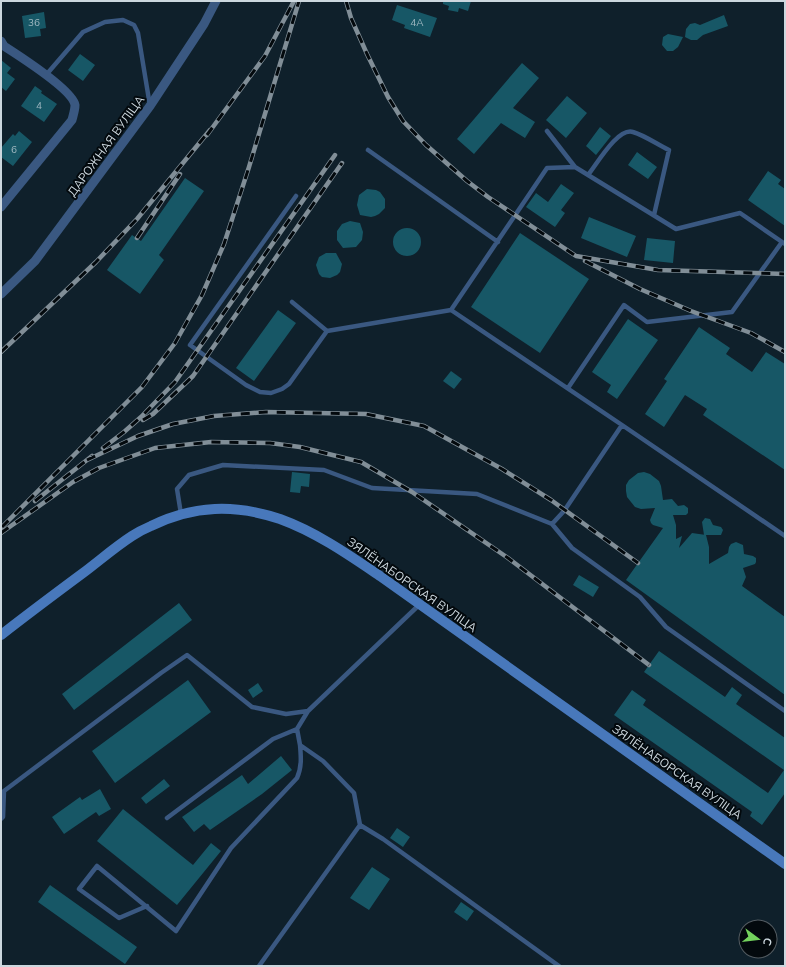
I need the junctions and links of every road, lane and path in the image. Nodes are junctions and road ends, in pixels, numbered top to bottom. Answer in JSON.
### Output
{"nodes":[{"id":1,"x":216,"y":1,"type":"edge"},
{"id":2,"x":1,"y":41,"type":"edge"},
{"id":3,"x":46,"y":75,"type":"junction"},
{"id":4,"x":150,"y":106,"type":"junction"},
{"id":5,"x":546,"y":131,"type":"dead end"},
{"id":6,"x":368,"y":150,"type":"dead end"},
{"id":7,"x":575,"y":167,"type":"junction"},
{"id":8,"x":588,"y":175,"type":"junction"},
{"id":9,"x":296,"y":196,"type":"dead end"},
{"id":10,"x":1,"y":207,"type":"edge"},
{"id":11,"x":654,"y":215,"type":"junction"},
{"id":12,"x":498,"y":242,"type":"junction"},
{"id":13,"x":783,"y":243,"type":"edge"},
{"id":14,"x":1,"y":294,"type":"edge"},
{"id":15,"x":292,"y":302,"type":"dead end"},
{"id":16,"x":451,"y":310,"type":"junction"},
{"id":17,"x":326,"y":331,"type":"junction"},
{"id":18,"x":568,"y":388,"type":"junction"},
{"id":19,"x":622,"y":425,"type":"junction"},
{"id":20,"x":181,"y":514,"type":"junction"},
{"id":21,"x":552,"y":524,"type":"junction"},
{"id":22,"x":785,"y":536,"type":"edge"},
{"id":23,"x":419,"y":605,"type":"junction"},
{"id":24,"x":1,"y":635,"type":"edge"},
{"id":25,"x":308,"y":711,"type":"junction"},
{"id":26,"x":785,"y":711,"type":"edge"},
{"id":27,"x":297,"y":730,"type":"junction"},
{"id":28,"x":300,"y":745,"type":"junction"},
{"id":29,"x":2,"y":790,"type":"edge"},
{"id":30,"x":167,"y":818,"type":"dead end"},
{"id":31,"x":1,"y":819,"type":"edge"},
{"id":32,"x":360,"y":825,"type":"junction"},
{"id":33,"x":785,"y":864,"type":"edge"},
{"id":34,"x":147,"y":906,"type":"junction"},
{"id":35,"x":260,"y":966,"type":"edge"},
{"id":36,"x":559,"y":966,"type":"edge"}],
"edges":[{"from":1,"to":4,"type":"street","name":"ДАРОЖНАЯ ВУЛІЦА"},
{"from":2,"to":3,"type":"street"},
{"from":3,"to":4,"type":"lane"},
{"from":3,"to":10,"type":"street"},
{"from":4,"to":14,"type":"street","name":"ДАРОЖНАЯ ВУЛІЦА"},
{"from":5,"to":7,"type":"lane"},
{"from":6,"to":12,"type":"lane"},
{"from":7,"to":8,"type":"lane"},
{"from":7,"to":12,"type":"lane"},
{"from":8,"to":11,"type":"lane"},
{"from":8,"to":11,"type":"lane"},
{"from":9,"to":17,"type":"lane"},
{"from":11,"to":13,"type":"lane"},
{"from":12,"to":16,"type":"lane"},
{"from":13,"to":18,"type":"lane"},
{"from":15,"to":17,"type":"lane"},
{"from":16,"to":17,"type":"lane"},
{"from":16,"to":18,"type":"lane"},
{"from":18,"to":19,"type":"lane"},
{"from":19,"to":21,"type":"lane"},
{"from":19,"to":22,"type":"lane"},
{"from":20,"to":21,"type":"lane"},
{"from":20,"to":23,"type":"main road","name":"ЗЯЛЁНАБОРСКАЯ ВУЛІЦА"},
{"from":20,"to":24,"type":"main road","name":"ЗЯЛЁНАБОРСКАЯ ВУЛІЦА"},
{"from":21,"to":26,"type":"lane"},
{"from":23,"to":25,"type":"lane"},
{"from":23,"to":33,"type":"main road","name":"ЗЯЛЁНАБОРСКАЯ ВУЛІЦА"},
{"from":25,"to":27,"type":"lane"},
{"from":25,"to":29,"type":"lane"},
{"from":27,"to":28,"type":"lane"},
{"from":27,"to":30,"type":"lane"},
{"from":28,"to":32,"type":"lane"},
{"from":28,"to":34,"type":"lane"},
{"from":29,"to":31,"type":"lane"},
{"from":32,"to":35,"type":"lane"},
{"from":32,"to":36,"type":"lane"},
{"from":34,"to":34,"type":"lane"}]}
